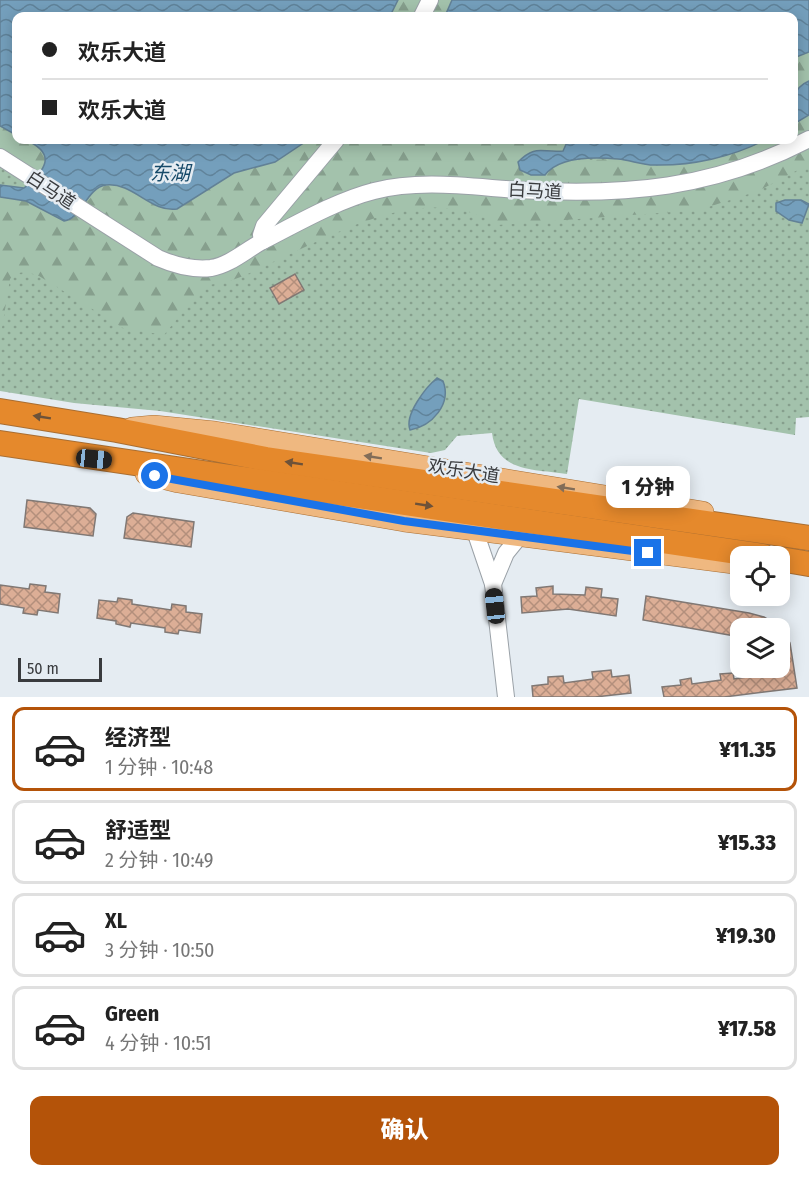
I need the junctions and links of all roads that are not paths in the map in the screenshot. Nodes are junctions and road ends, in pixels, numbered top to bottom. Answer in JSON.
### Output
{"nodes":[{"id":1,"x":809,"y":139,"type":"edge"},
{"id":2,"x":333,"y":144,"type":"edge"},
{"id":3,"x":0,"y":158,"type":"edge"},
{"id":4,"x":263,"y":241,"type":"junction"},
{"id":5,"x":0,"y":411,"type":"edge"},
{"id":6,"x":117,"y":430,"type":"junction"},
{"id":7,"x":0,"y":443,"type":"edge"},
{"id":8,"x":112,"y":460,"type":"junction"},
{"id":9,"x":264,"y":470,"type":"junction"},
{"id":10,"x":475,"y":531,"type":"junction"},
{"id":11,"x":809,"y":536,"type":"edge"},
{"id":12,"x":519,"y":537,"type":"junction"},
{"id":13,"x":730,"y":550,"type":"edge"},
{"id":14,"x":730,"y":563,"type":"edge"},
{"id":15,"x":493,"y":584,"type":"junction"},
{"id":16,"x":506,"y":697,"type":"edge"}],
"edges":[{"from":1,"to":4,"type":"street","name":"白马道"},
{"from":2,"to":4,"type":"street"},
{"from":3,"to":4,"type":"street","name":"白马道"},
{"from":6,"to":5,"type":"highway","name":"欢乐大道","one_way":true},
{"from":6,"to":9,"type":"highway","name":"欢乐大道"},
{"from":11,"to":6,"type":"main road","name":"欢乐大道","one_way":true},
{"from":7,"to":8,"type":"highway","name":"欢乐大道"},
{"from":8,"to":9,"type":"highway","name":"欢乐大道"},
{"from":8,"to":10,"type":"main road","name":"欢乐大道"},
{"from":11,"to":9,"type":"highway","name":"欢乐大道","one_way":true},
{"from":9,"to":13,"type":"highway","name":"欢乐大道","one_way":true},
{"from":10,"to":12,"type":"main road","name":"欢乐大道"},
{"from":10,"to":15,"type":"street"},
{"from":12,"to":14,"type":"main road","name":"欢乐大道"},
{"from":12,"to":15,"type":"street"},
{"from":15,"to":16,"type":"street"}]}
